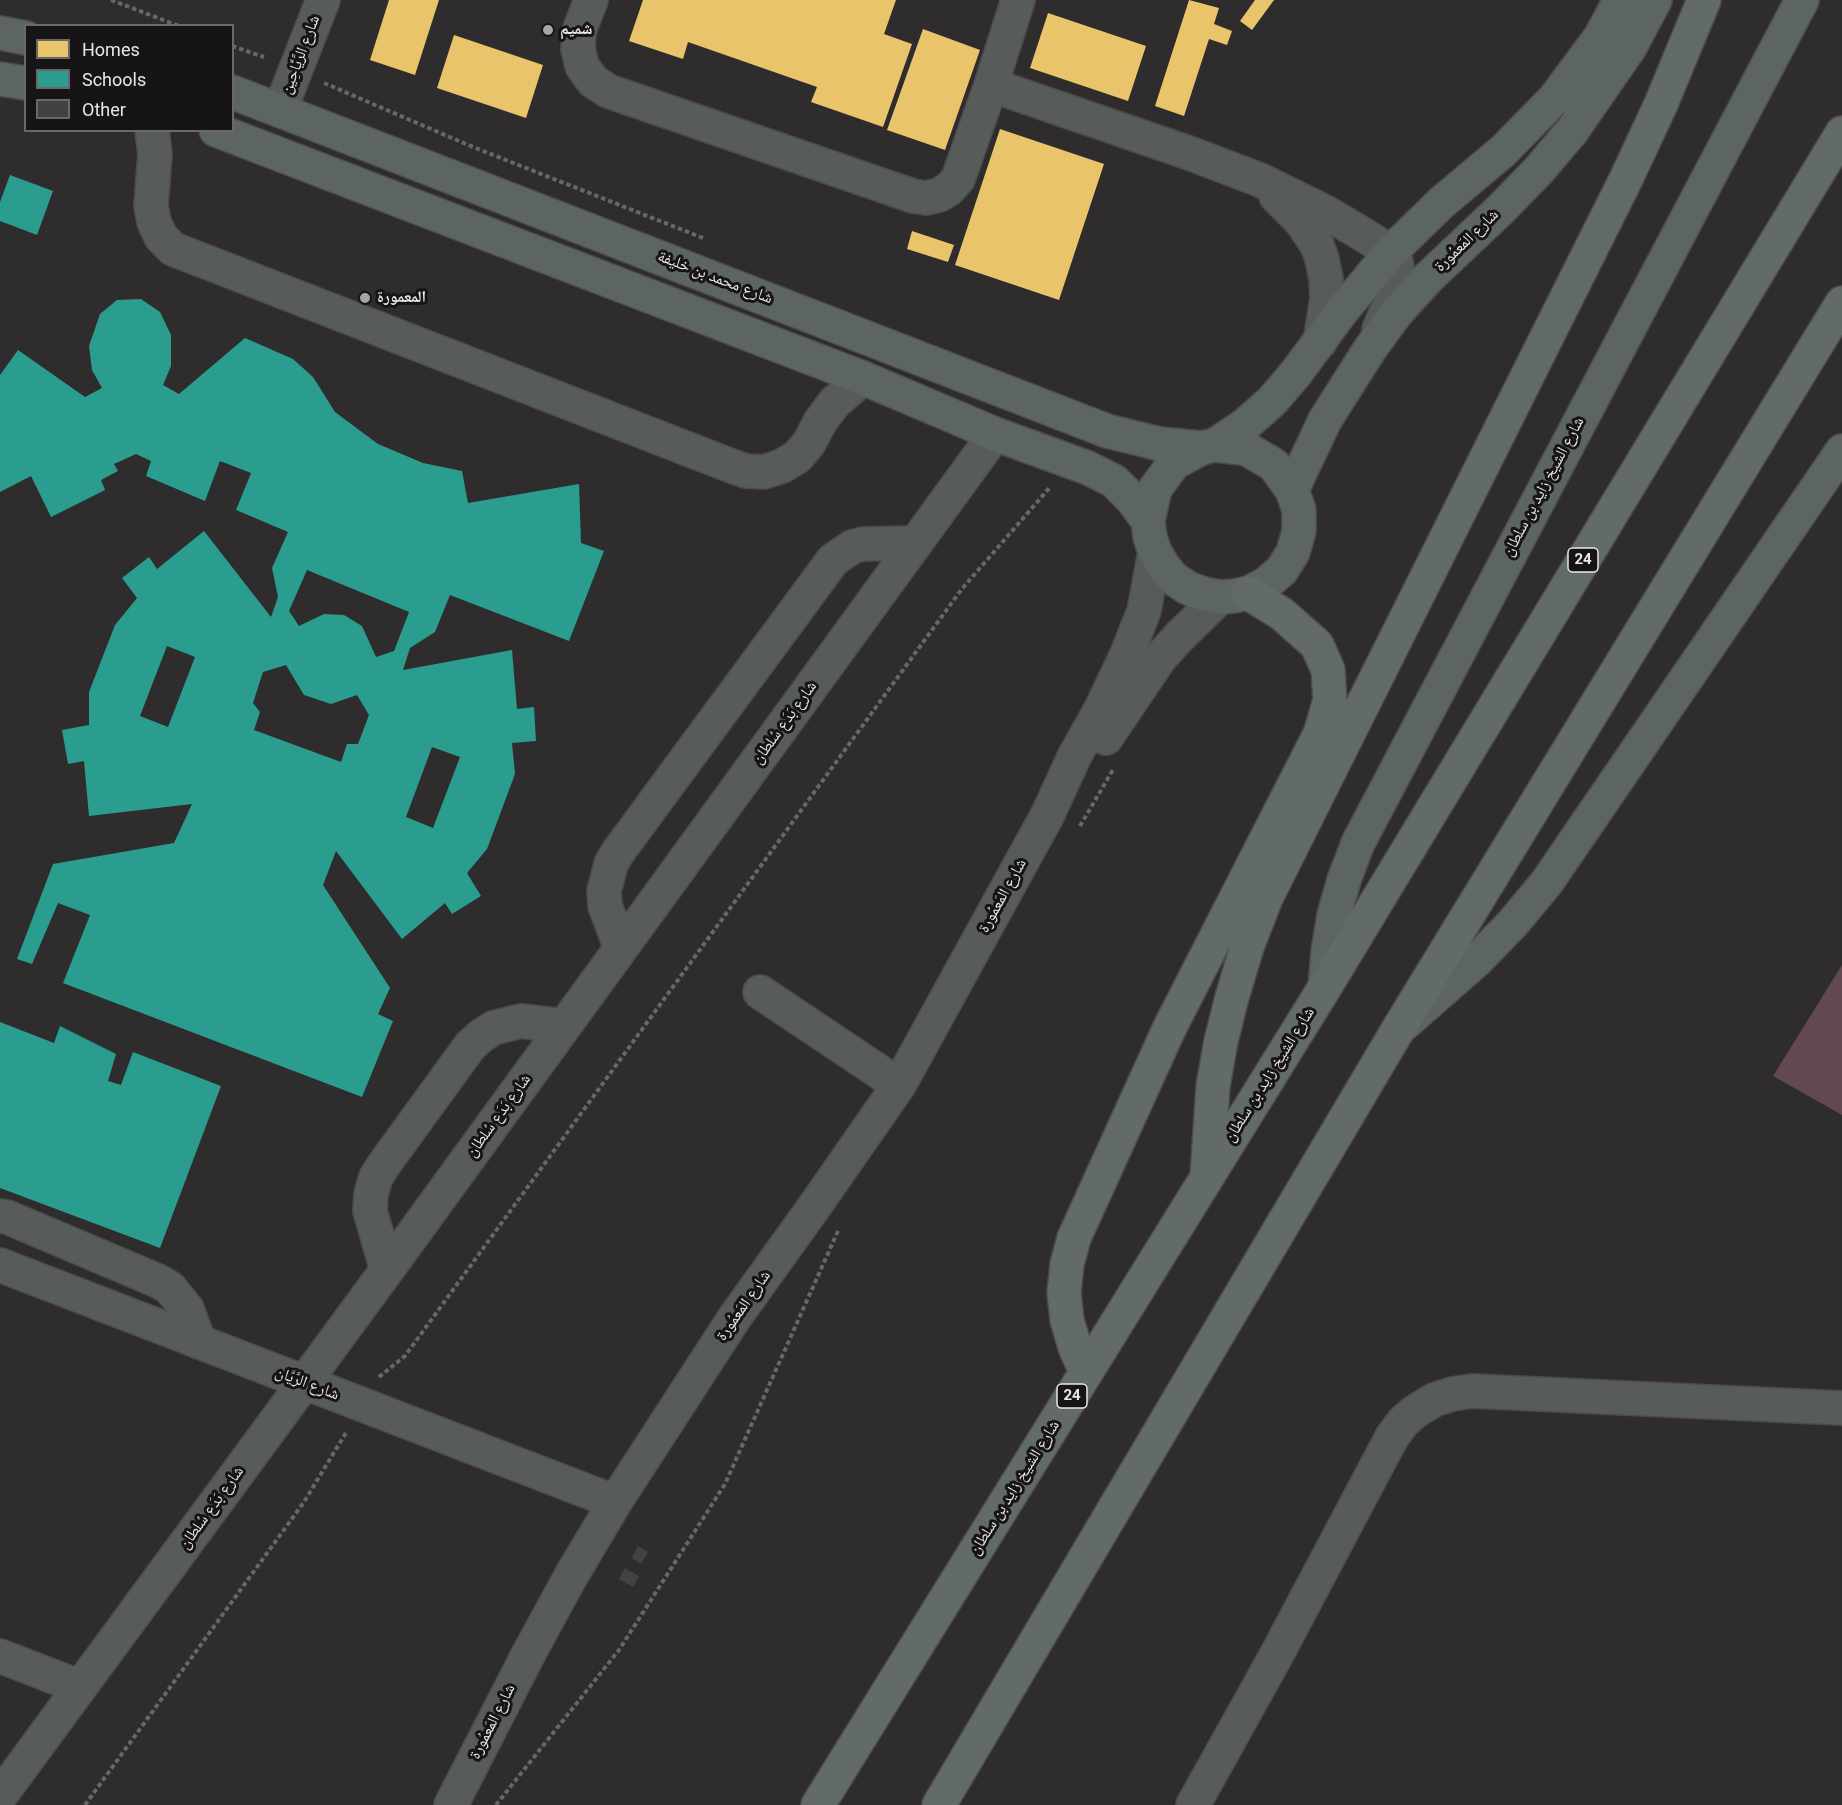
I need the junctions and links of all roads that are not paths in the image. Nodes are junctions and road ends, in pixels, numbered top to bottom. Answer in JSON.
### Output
{"nodes":[{"id":1,"x":323,"y":0,"type":"edge"},
{"id":2,"x":591,"y":0,"type":"edge"},
{"id":3,"x":1018,"y":0,"type":"edge"},
{"id":4,"x":1620,"y":0,"type":"edge"},
{"id":5,"x":1655,"y":0,"type":"edge"},
{"id":6,"x":1704,"y":0,"type":"edge"},
{"id":7,"x":1802,"y":0,"type":"edge"},
{"id":8,"x":0,"y":33,"type":"edge"},
{"id":9,"x":24,"y":38,"type":"edge"},
{"id":10,"x":991,"y":85,"type":"junction"},
{"id":11,"x":234,"y":93,"type":"edge"},
{"id":12,"x":280,"y":110,"type":"junction"},
{"id":13,"x":152,"y":132,"type":"edge"},
{"id":14,"x":221,"y":132,"type":"edge"},
{"id":15,"x":1842,"y":133,"type":"edge"},
{"id":16,"x":1260,"y":180,"type":"junction"},
{"id":17,"x":1391,"y":252,"type":"junction"},
{"id":18,"x":1842,"y":303,"type":"edge"},
{"id":19,"x":1320,"y":342,"type":"junction"},
{"id":20,"x":1372,"y":345,"type":"junction"},
{"id":21,"x":863,"y":378,"type":"junction"},
{"id":22,"x":995,"y":434,"type":"junction"},
{"id":23,"x":1209,"y":447,"type":"junction"},
{"id":24,"x":1842,"y":451,"type":"edge"},
{"id":25,"x":1292,"y":490,"type":"junction"},
{"id":26,"x":1151,"y":536,"type":"junction"},
{"id":27,"x":916,"y":543,"type":"junction"},
{"id":28,"x":1234,"y":595,"type":"junction"},
{"id":29,"x":1048,"y":814,"type":"junction"},
{"id":30,"x":621,"y":948,"type":"junction"},
{"id":31,"x":1325,"y":987,"type":"junction"},
{"id":32,"x":760,"y":992,"type":"dead end"},
{"id":33,"x":564,"y":1026,"type":"junction"},
{"id":34,"x":1399,"y":1028,"type":"junction"},
{"id":35,"x":899,"y":1085,"type":"junction"},
{"id":36,"x":1207,"y":1178,"type":"junction"},
{"id":37,"x":0,"y":1216,"type":"edge"},
{"id":38,"x":0,"y":1265,"type":"edge"},
{"id":39,"x":387,"y":1270,"type":"junction"},
{"id":40,"x":199,"y":1342,"type":"junction"},
{"id":41,"x":1086,"y":1372,"type":"junction"},
{"id":42,"x":304,"y":1382,"type":"junction"},
{"id":43,"x":1842,"y":1408,"type":"edge"},
{"id":44,"x":615,"y":1502,"type":"junction"},
{"id":45,"x":0,"y":1656,"type":"edge"},
{"id":46,"x":80,"y":1687,"type":"junction"},
{"id":47,"x":0,"y":1796,"type":"edge"},
{"id":48,"x":947,"y":1798,"type":"edge"},
{"id":49,"x":451,"y":1805,"type":"edge"},
{"id":50,"x":818,"y":1805,"type":"edge"},
{"id":51,"x":1193,"y":1805,"type":"edge"}],
"edges":[{"from":1,"to":12,"type":"street","name":"شارع الرَّيَّاحِين"},
{"from":2,"to":10,"type":"street"},
{"from":3,"to":10,"type":"street"},
{"from":4,"to":17,"type":"main road"},
{"from":5,"to":20,"type":"main road","name":"شارع المَعمُورة"},
{"from":6,"to":36,"type":"highway"},
{"from":7,"to":31,"type":"main road","name":"شارع الشيخ زايد بن سلطان"},
{"from":8,"to":9,"type":"main road"},
{"from":10,"to":16,"type":"street"},
{"from":11,"to":12,"type":"main road","name":"شارع محمد بن خليفة"},
{"from":12,"to":23,"type":"main road","name":"شارع محمد بن خليفة"},
{"from":13,"to":21,"type":"street"},
{"from":14,"to":21,"type":"main road"},
{"from":15,"to":31,"type":"highway","name":"شارع الشيخ زايد بن سلطان","number":"24"},
{"from":16,"to":17,"type":"street"},
{"from":16,"to":19,"type":"street"},
{"from":17,"to":19,"type":"main road"},
{"from":17,"to":20,"type":"street"},
{"from":18,"to":34,"type":"highway"},
{"from":19,"to":23,"type":"main road"},
{"from":20,"to":25,"type":"main road","name":"شارع المَعمُورة"},
{"from":21,"to":22,"type":"main road"},
{"from":22,"to":26,"type":"main road"},
{"from":22,"to":27,"type":"street","name":"شارع بَدَع سُلطان"},
{"from":23,"to":25,"type":"main road"},
{"from":23,"to":26,"type":"main road"},
{"from":24,"to":34,"type":"main road"},
{"from":25,"to":28,"type":"main road"},
{"from":26,"to":28,"type":"main road"},
{"from":26,"to":29,"type":"street","name":"شارع المَعمُورة"},
{"from":27,"to":30,"type":"street","name":"شارع بَدَع سُلطان"},
{"from":27,"to":30,"type":"street"},
{"from":28,"to":29,"type":"street","name":"شارع المَعمُورة"},
{"from":28,"to":41,"type":"highway"},
{"from":29,"to":35,"type":"street","name":"شارع المَعمُورة"},
{"from":30,"to":33,"type":"street","name":"شارع بَدَع سُلطان"},
{"from":31,"to":36,"type":"highway","name":"شارع الشيخ زايد بن سلطان","number":"24"},
{"from":32,"to":35,"type":"street"},
{"from":33,"to":39,"type":"street","name":"شارع بَدَع سُلطان"},
{"from":33,"to":39,"type":"street"},
{"from":34,"to":48,"type":"highway"},
{"from":35,"to":44,"type":"street","name":"شارع المَعمُورة"},
{"from":36,"to":41,"type":"highway","name":"شارع الشيخ زايد بن سلطان","number":"24"},
{"from":37,"to":40,"type":"street"},
{"from":38,"to":40,"type":"street","name":"شارع الرَّيَّان"},
{"from":39,"to":42,"type":"street","name":"شارع بَدَع سُلطان"},
{"from":40,"to":42,"type":"street","name":"شارع الرَّيَّان"},
{"from":41,"to":50,"type":"highway","name":"شارع الشيخ زايد بن سلطان","number":"24"},
{"from":42,"to":44,"type":"street","name":"شارع الرَّيَّان"},
{"from":42,"to":46,"type":"street","name":"شارع بَدَع سُلطان"},
{"from":43,"to":51,"type":"street"},
{"from":44,"to":49,"type":"street","name":"شارع المَعمُورة"},
{"from":45,"to":46,"type":"street"},
{"from":46,"to":47,"type":"street","name":"شارع بَدَع سُلطان"}]}
